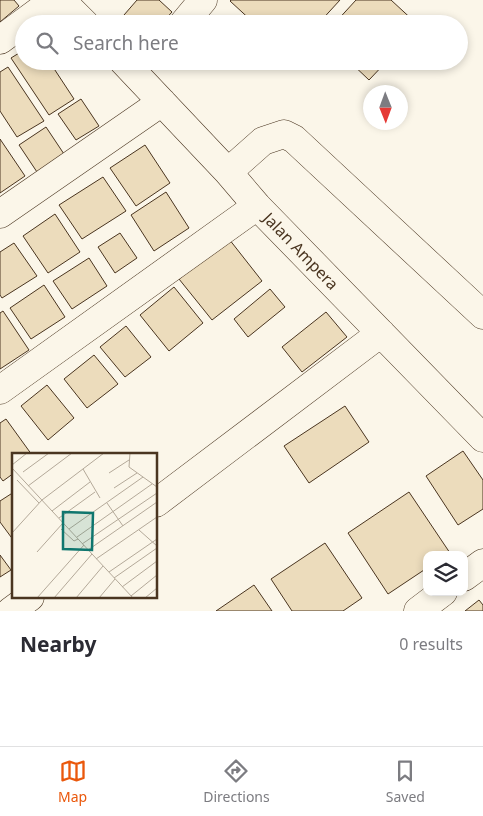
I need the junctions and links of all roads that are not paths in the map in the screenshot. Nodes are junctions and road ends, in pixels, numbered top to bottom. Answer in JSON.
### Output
{"nodes":[{"id":1,"x":54,"y":0,"type":"edge"},
{"id":2,"x":61,"y":0,"type":"edge"},
{"id":3,"x":203,"y":0,"type":"edge"},
{"id":4,"x":34,"y":15,"type":"edge"},
{"id":5,"x":76,"y":15,"type":"edge"},
{"id":6,"x":190,"y":15,"type":"edge"},
{"id":7,"x":15,"y":29,"type":"edge"},
{"id":8,"x":0,"y":40,"type":"edge"},
{"id":9,"x":140,"y":70,"type":"edge"},
{"id":10,"x":162,"y":102,"type":"junction"},
{"id":11,"x":233,"y":168,"type":"junction"},
{"id":12,"x":257,"y":206,"type":"junction"},
{"id":13,"x":0,"y":214,"type":"edge"},
{"id":14,"x":483,"y":315,"type":"edge"},
{"id":15,"x":381,"y":333,"type":"junction"},
{"id":16,"x":0,"y":390,"type":"edge"},
{"id":17,"x":483,"y":438,"type":"edge"},
{"id":18,"x":158,"y":501,"type":"edge"},
{"id":19,"x":483,"y":563,"type":"edge"},
{"id":20,"x":468,"y":574,"type":"edge"},
{"id":21,"x":438,"y":596,"type":"edge"},
{"id":22,"x":29,"y":598,"type":"edge"},
{"id":23,"x":11,"y":611,"type":"edge"},
{"id":24,"x":418,"y":611,"type":"edge"}],
"edges":[{"from":1,"to":4,"type":"street"},
{"from":2,"to":5,"type":"street"},
{"from":3,"to":6,"type":"street"},
{"from":7,"to":8,"type":"street"},
{"from":9,"to":10,"type":"street","name":"Jalan Ampera"},
{"from":10,"to":11,"type":"street","name":"Jalan Ampera"},
{"from":10,"to":13,"type":"street"},
{"from":11,"to":12,"type":"street","name":"Jalan Ampera"},
{"from":11,"to":14,"type":"street"},
{"from":12,"to":15,"type":"street","name":"Jalan Ampera"},
{"from":12,"to":16,"type":"street"},
{"from":15,"to":17,"type":"street","name":"Jalan Ampera"},
{"from":15,"to":18,"type":"street"},
{"from":19,"to":20,"type":"street"},
{"from":21,"to":24,"type":"street"},
{"from":22,"to":23,"type":"street"}]}
